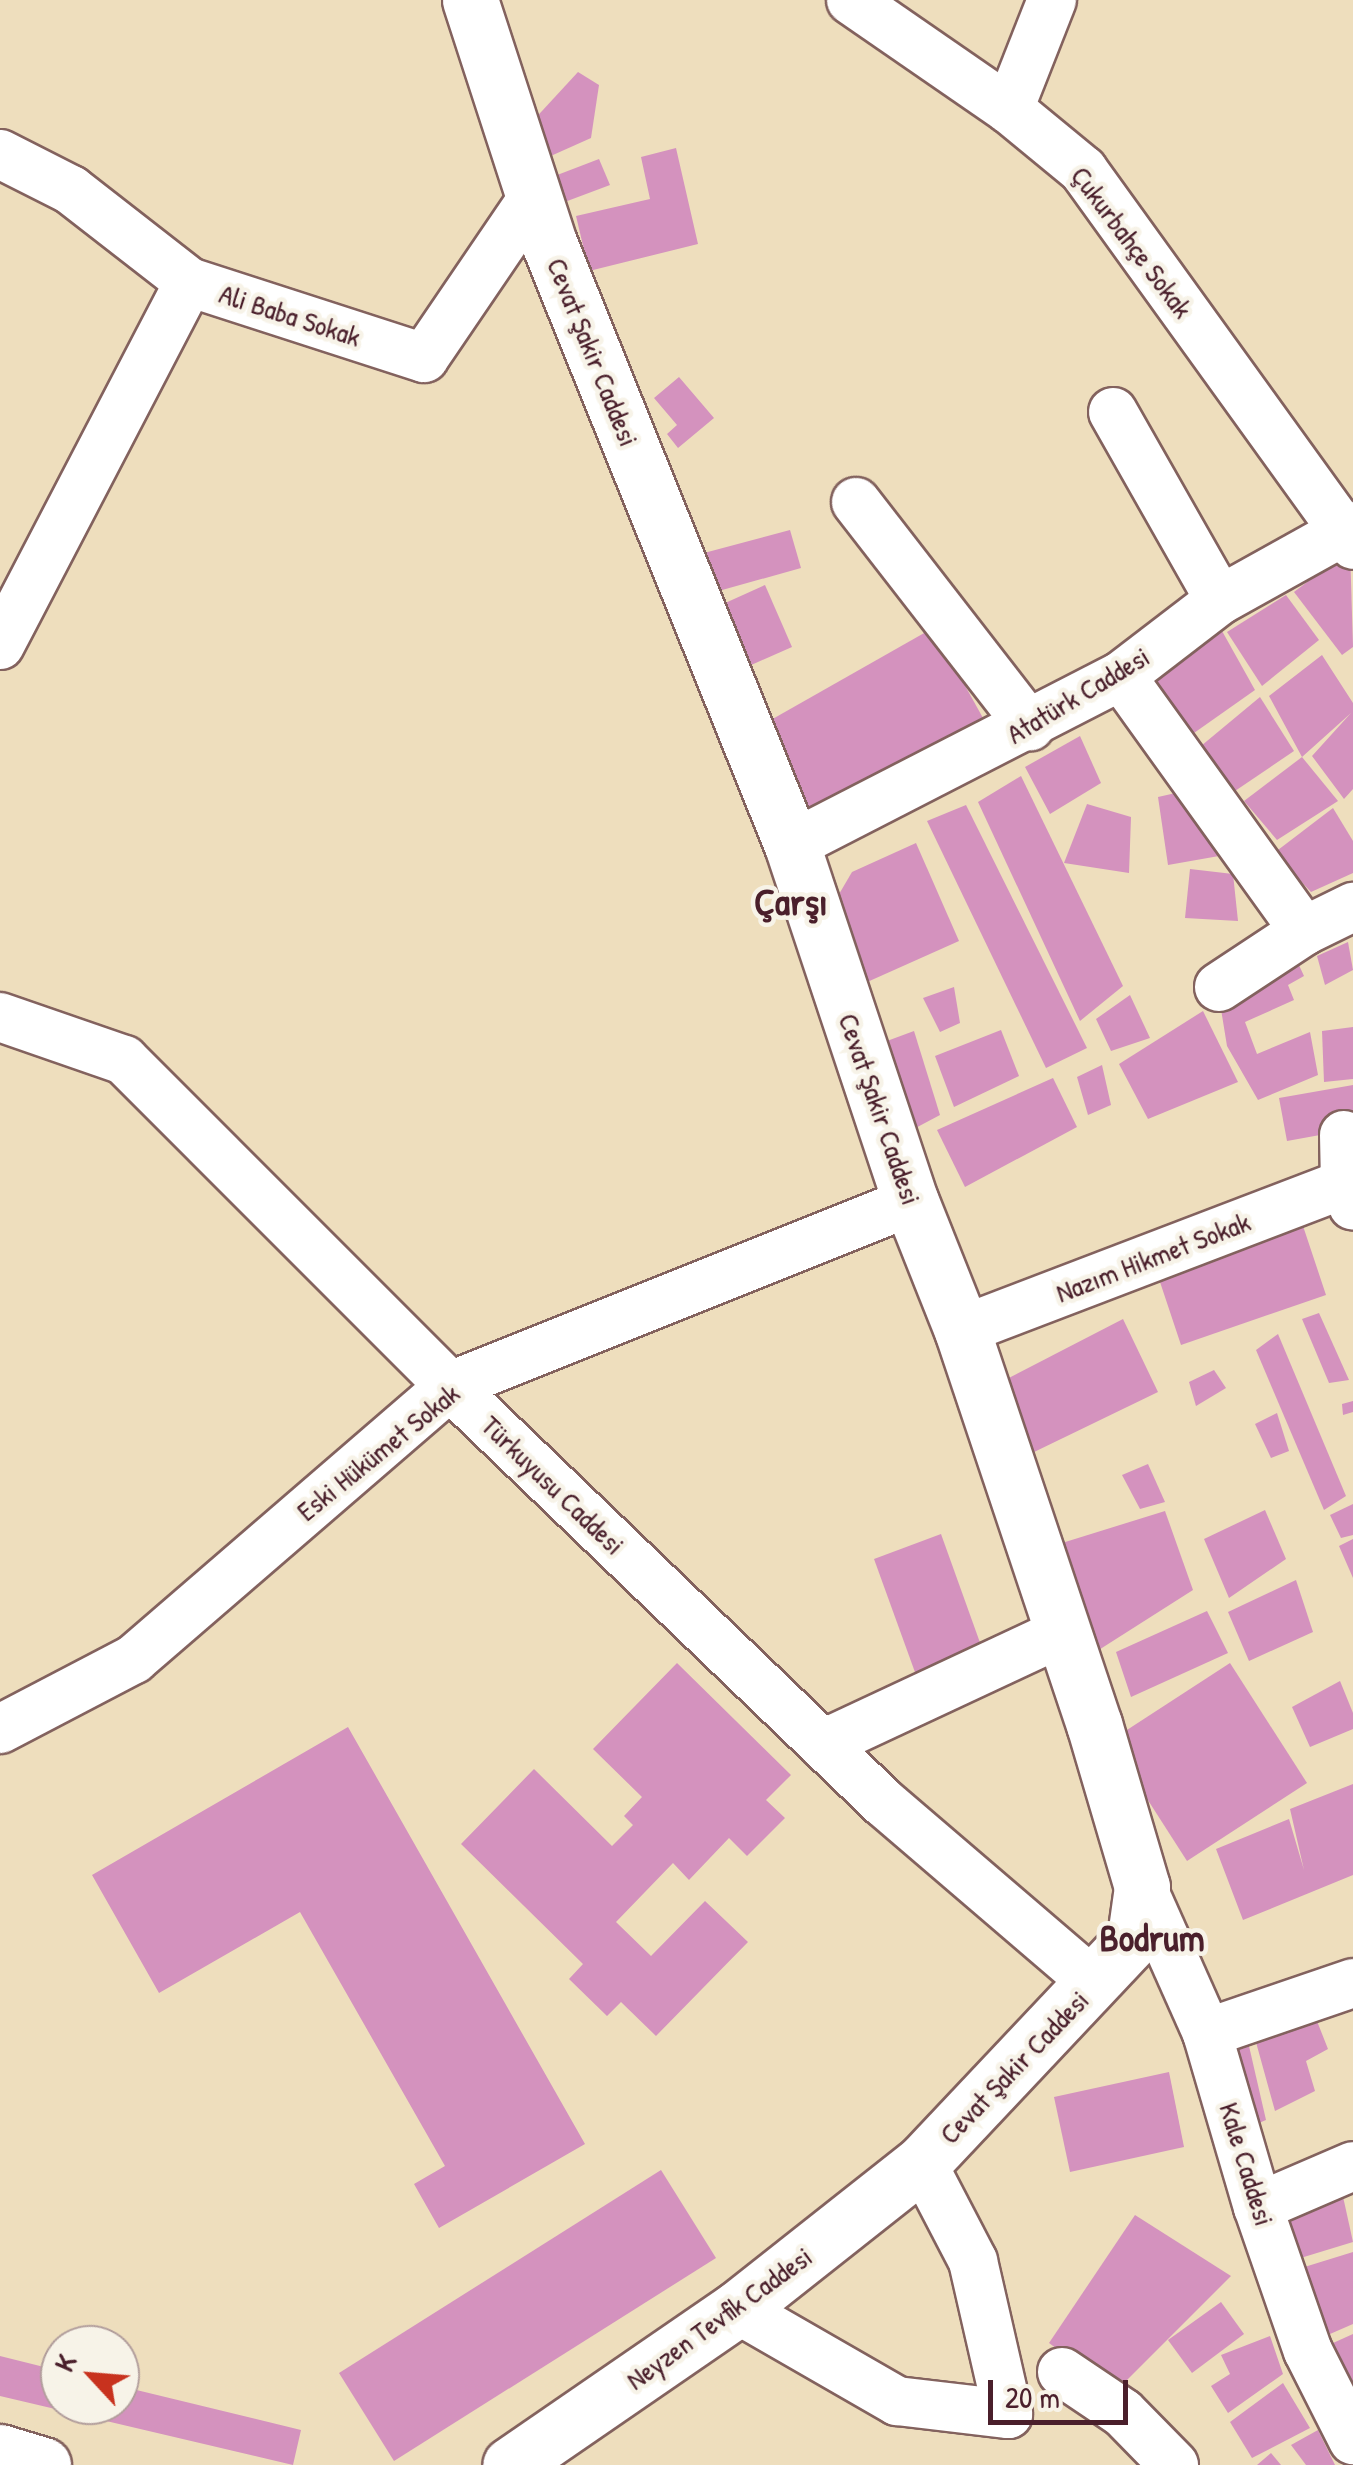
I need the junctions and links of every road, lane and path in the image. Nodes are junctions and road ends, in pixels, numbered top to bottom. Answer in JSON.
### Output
{"nodes":[{"id":1,"x":470,"y":0,"type":"edge"},
{"id":2,"x":850,"y":0,"type":"edge"},
{"id":3,"x":1052,"y":0,"type":"edge"},
{"id":4,"x":1009,"y":109,"type":"junction"},
{"id":5,"x":0,"y":154,"type":"edge"},
{"id":6,"x":534,"y":196,"type":"junction"},
{"id":7,"x":189,"y":282,"type":"junction"},
{"id":8,"x":1113,"y":412,"type":"dead end"},
{"id":9,"x":856,"y":502,"type":"dead end"},
{"id":10,"x":1349,"y":534,"type":"edge"},
{"id":11,"x":1220,"y":600,"type":"junction"},
{"id":12,"x":0,"y":645,"type":"edge"},
{"id":13,"x":1121,"y":676,"type":"junction"},
{"id":14,"x":1030,"y":726,"type":"junction"},
{"id":15,"x":792,"y":845,"type":"junction"},
{"id":16,"x":1353,"y":906,"type":"edge"},
{"id":17,"x":1304,"y":931,"type":"junction"},
{"id":18,"x":1219,"y":988,"type":"dead end"},
{"id":19,"x":0,"y":1016,"type":"edge"},
{"id":20,"x":1344,"y":1135,"type":"dead end"},
{"id":21,"x":1349,"y":1195,"type":"edge"},
{"id":22,"x":910,"y":1202,"type":"junction"},
{"id":23,"x":962,"y":1330,"type":"junction"},
{"id":24,"x":450,"y":1386,"type":"junction"},
{"id":25,"x":1063,"y":1632,"type":"junction"},
{"id":26,"x":0,"y":1729,"type":"edge"},
{"id":27,"x":823,"y":1744,"type":"junction"},
{"id":28,"x":1142,"y":1887,"type":"junction"},
{"id":29,"x":1094,"y":1983,"type":"junction"},
{"id":30,"x":1353,"y":1983,"type":"edge"},
{"id":31,"x":1208,"y":2033,"type":"junction"},
{"id":32,"x":922,"y":2163,"type":"junction"},
{"id":33,"x":1353,"y":2166,"type":"edge"},
{"id":34,"x":1258,"y":2208,"type":"junction"},
{"id":35,"x":738,"y":2309,"type":"junction"},
{"id":36,"x":1062,"y":2372,"type":"dead end"},
{"id":37,"x":1353,"y":2440,"type":"edge"},
{"id":38,"x":0,"y":2452,"type":"edge"},
{"id":39,"x":43,"y":2465,"type":"edge"},
{"id":40,"x":510,"y":2465,"type":"edge"},
{"id":41,"x":1174,"y":2465,"type":"edge"}],
"edges":[{"from":1,"to":6,"type":"main road","name":"Cevat Şakir Caddesi"},
{"from":2,"to":4,"type":"street","name":"Çukurbahçe Sokak"},
{"from":3,"to":4,"type":"street"},
{"from":4,"to":10,"type":"street","name":"Çukurbahçe Sokak"},
{"from":5,"to":7,"type":"street"},
{"from":6,"to":7,"type":"street","name":"Ali Baba Sokak"},
{"from":6,"to":15,"type":"main road","name":"Cevat Şakir Caddesi"},
{"from":7,"to":12,"type":"street","name":"Ali Baba Sokak"},
{"from":8,"to":11,"type":"street"},
{"from":9,"to":14,"type":"street"},
{"from":10,"to":11,"type":"street","name":"Atatürk Caddesi"},
{"from":11,"to":13,"type":"street","name":"Atatürk Caddesi"},
{"from":13,"to":14,"type":"street","name":"Atatürk Caddesi"},
{"from":13,"to":17,"type":"street"},
{"from":14,"to":15,"type":"street","name":"Atatürk Caddesi"},
{"from":15,"to":22,"type":"main road","name":"Cevat Şakir Caddesi"},
{"from":16,"to":17,"type":"street"},
{"from":17,"to":18,"type":"street"},
{"from":19,"to":24,"type":"street","name":"Türkuyusu Caddesi"},
{"from":20,"to":21,"type":"street"},
{"from":21,"to":23,"type":"street","name":"Nazım Hikmet Sokak"},
{"from":22,"to":23,"type":"main road","name":"Cevat Şakir Caddesi"},
{"from":22,"to":24,"type":"street","name":"Eski Hükümet Sokak"},
{"from":23,"to":25,"type":"main road","name":"Cevat Şakir Caddesi"},
{"from":24,"to":26,"type":"street","name":"Eski Hükümet Sokak"},
{"from":24,"to":27,"type":"street","name":"Türkuyusu Caddesi"},
{"from":25,"to":27,"type":"street"},
{"from":25,"to":28,"type":"main road","name":"Cevat Şakir Caddesi"},
{"from":27,"to":29,"type":"street","name":"Türkuyusu Caddesi"},
{"from":28,"to":29,"type":"main road","name":"Cevat Şakir Caddesi"},
{"from":28,"to":31,"type":"street","name":"Kale Caddesi"},
{"from":29,"to":32,"type":"main road","name":"Cevat Şakir Caddesi"},
{"from":30,"to":31,"type":"street"},
{"from":31,"to":34,"type":"street","name":"Kale Caddesi"},
{"from":32,"to":35,"type":"main road","name":"Neyzen Tevfik Caddesi"},
{"from":32,"to":35,"type":"street"},
{"from":33,"to":34,"type":"street"},
{"from":34,"to":37,"type":"street","name":"Kale Caddesi"},
{"from":35,"to":40,"type":"main road","name":"Neyzen Tevfik Caddesi"},
{"from":36,"to":41,"type":"street"},
{"from":38,"to":39,"type":"main road"}]}
